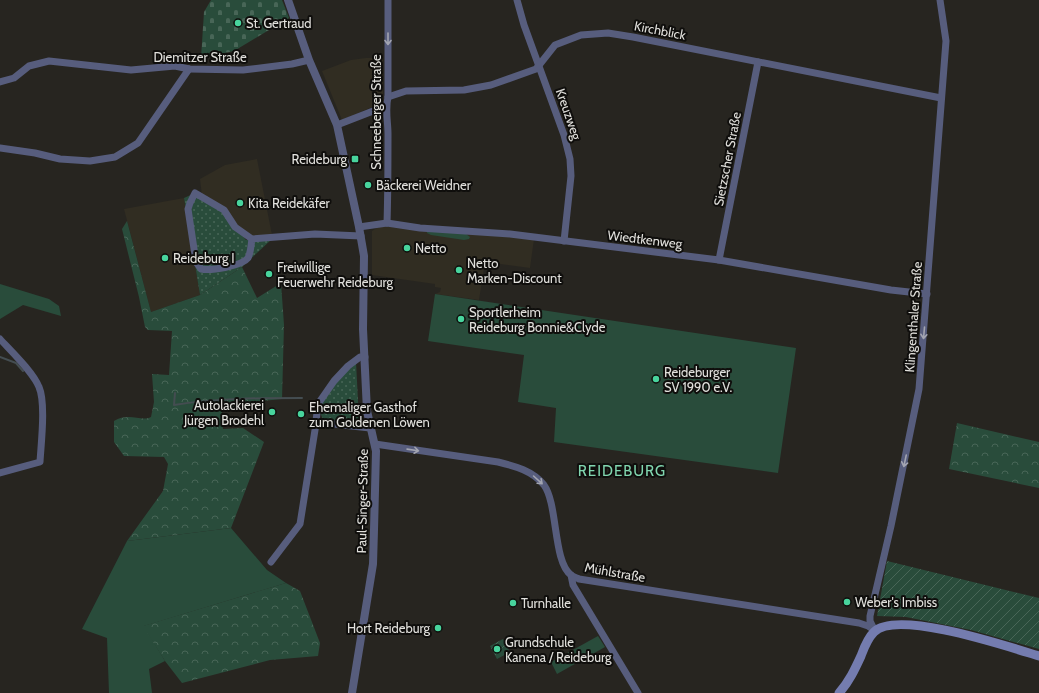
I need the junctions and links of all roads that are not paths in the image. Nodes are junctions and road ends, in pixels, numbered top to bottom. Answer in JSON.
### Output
{"nodes":[{"id":1,"x":288,"y":0,"type":"edge"},
{"id":2,"x":388,"y":0,"type":"edge"},
{"id":3,"x":517,"y":0,"type":"edge"},
{"id":4,"x":940,"y":0,"type":"edge"},
{"id":5,"x":309,"y":60,"type":"junction"},
{"id":6,"x":758,"y":62,"type":"junction"},
{"id":7,"x":539,"y":66,"type":"junction"},
{"id":8,"x":189,"y":69,"type":"junction"},
{"id":9,"x":0,"y":82,"type":"edge"},
{"id":10,"x":388,"y":97,"type":"junction"},
{"id":11,"x":941,"y":98,"type":"junction"},
{"id":12,"x":386,"y":106,"type":"junction"},
{"id":13,"x":337,"y":125,"type":"junction"},
{"id":14,"x":0,"y":141,"type":"edge"},
{"id":15,"x":3,"y":148,"type":"edge"},
{"id":16,"x":387,"y":223,"type":"junction"},
{"id":17,"x":359,"y":227,"type":"junction"},
{"id":18,"x":361,"y":236,"type":"junction"},
{"id":19,"x":252,"y":239,"type":"junction"},
{"id":20,"x":564,"y":241,"type":"junction"},
{"id":21,"x":719,"y":260,"type":"junction"},
{"id":22,"x":927,"y":294,"type":"junction"},
{"id":23,"x":0,"y":339,"type":"edge"},
{"id":24,"x":364,"y":357,"type":"junction"},
{"id":25,"x":316,"y":422,"type":"junction"},
{"id":26,"x":370,"y":428,"type":"junction"},
{"id":27,"x":375,"y":444,"type":"junction"},
{"id":28,"x":0,"y":473,"type":"edge"},
{"id":29,"x":271,"y":562,"type":"dead end"},
{"id":30,"x":571,"y":575,"type":"junction"},
{"id":31,"x":867,"y":622,"type":"junction"},
{"id":32,"x":875,"y":631,"type":"junction"},
{"id":33,"x":1039,"y":656,"type":"edge"},
{"id":34,"x":352,"y":693,"type":"edge"},
{"id":35,"x":638,"y":693,"type":"edge"},
{"id":36,"x":839,"y":693,"type":"edge"}],
"edges":[{"from":1,"to":5,"type":"street","name":"Paul-Singer-Straße"},
{"from":2,"to":10,"type":"street","name":"Schneeberger Straße","one_way":true},
{"from":3,"to":7,"type":"street","name":"Kreuzweg"},
{"from":4,"to":11,"type":"street","name":"Klingenthaler Straße"},
{"from":5,"to":8,"type":"street","name":"Diemitzer Straße"},
{"from":5,"to":13,"type":"street","name":"Paul-Singer-Straße"},
{"from":6,"to":7,"type":"street","name":"Kirchblick"},
{"from":6,"to":11,"type":"street","name":"Kirchblick"},
{"from":6,"to":21,"type":"street","name":"Sietzscher Straße"},
{"from":7,"to":10,"type":"street","name":"Kirchblick"},
{"from":7,"to":20,"type":"street","name":"Kreuzweg"},
{"from":8,"to":9,"type":"street","name":"Diemitzer Straße"},
{"from":8,"to":15,"type":"street"},
{"from":10,"to":12,"type":"street","name":"Schneeberger Straße"},
{"from":11,"to":22,"type":"street","name":"Klingenthaler Straße"},
{"from":12,"to":13,"type":"street"},
{"from":12,"to":16,"type":"street","name":"Schneeberger Straße"},
{"from":13,"to":17,"type":"street","name":"Paul-Singer-Straße"},
{"from":14,"to":15,"type":"street"},
{"from":16,"to":17,"type":"street","name":"Wiedtkenweg"},
{"from":16,"to":20,"type":"street","name":"Wiedtkenweg"},
{"from":17,"to":18,"type":"street","name":"Paul-Singer-Straße"},
{"from":18,"to":19,"type":"street"},
{"from":18,"to":24,"type":"street","name":"Paul-Singer-Straße"},
{"from":19,"to":19,"type":"street"},
{"from":20,"to":21,"type":"street","name":"Wiedtkenweg"},
{"from":21,"to":22,"type":"street","name":"Wiedtkenweg"},
{"from":22,"to":31,"type":"street","name":"Klingenthaler Straße","one_way":true},
{"from":23,"to":28,"type":"street"},
{"from":24,"to":25,"type":"street"},
{"from":24,"to":26,"type":"street","name":"Paul-Singer-Straße"},
{"from":25,"to":26,"type":"street"},
{"from":25,"to":29,"type":"street"},
{"from":26,"to":27,"type":"street","name":"Paul-Singer-Straße"},
{"from":27,"to":30,"type":"street","name":"Mühlstraße","one_way":true},
{"from":27,"to":34,"type":"street","name":"Paul-Singer-Straße"},
{"from":30,"to":31,"type":"street","name":"Mühlstraße"},
{"from":30,"to":35,"type":"street"},
{"from":31,"to":32,"type":"street","name":"Mühlstraße"},
{"from":32,"to":33,"type":"main road"},
{"from":32,"to":36,"type":"main road"}]}
